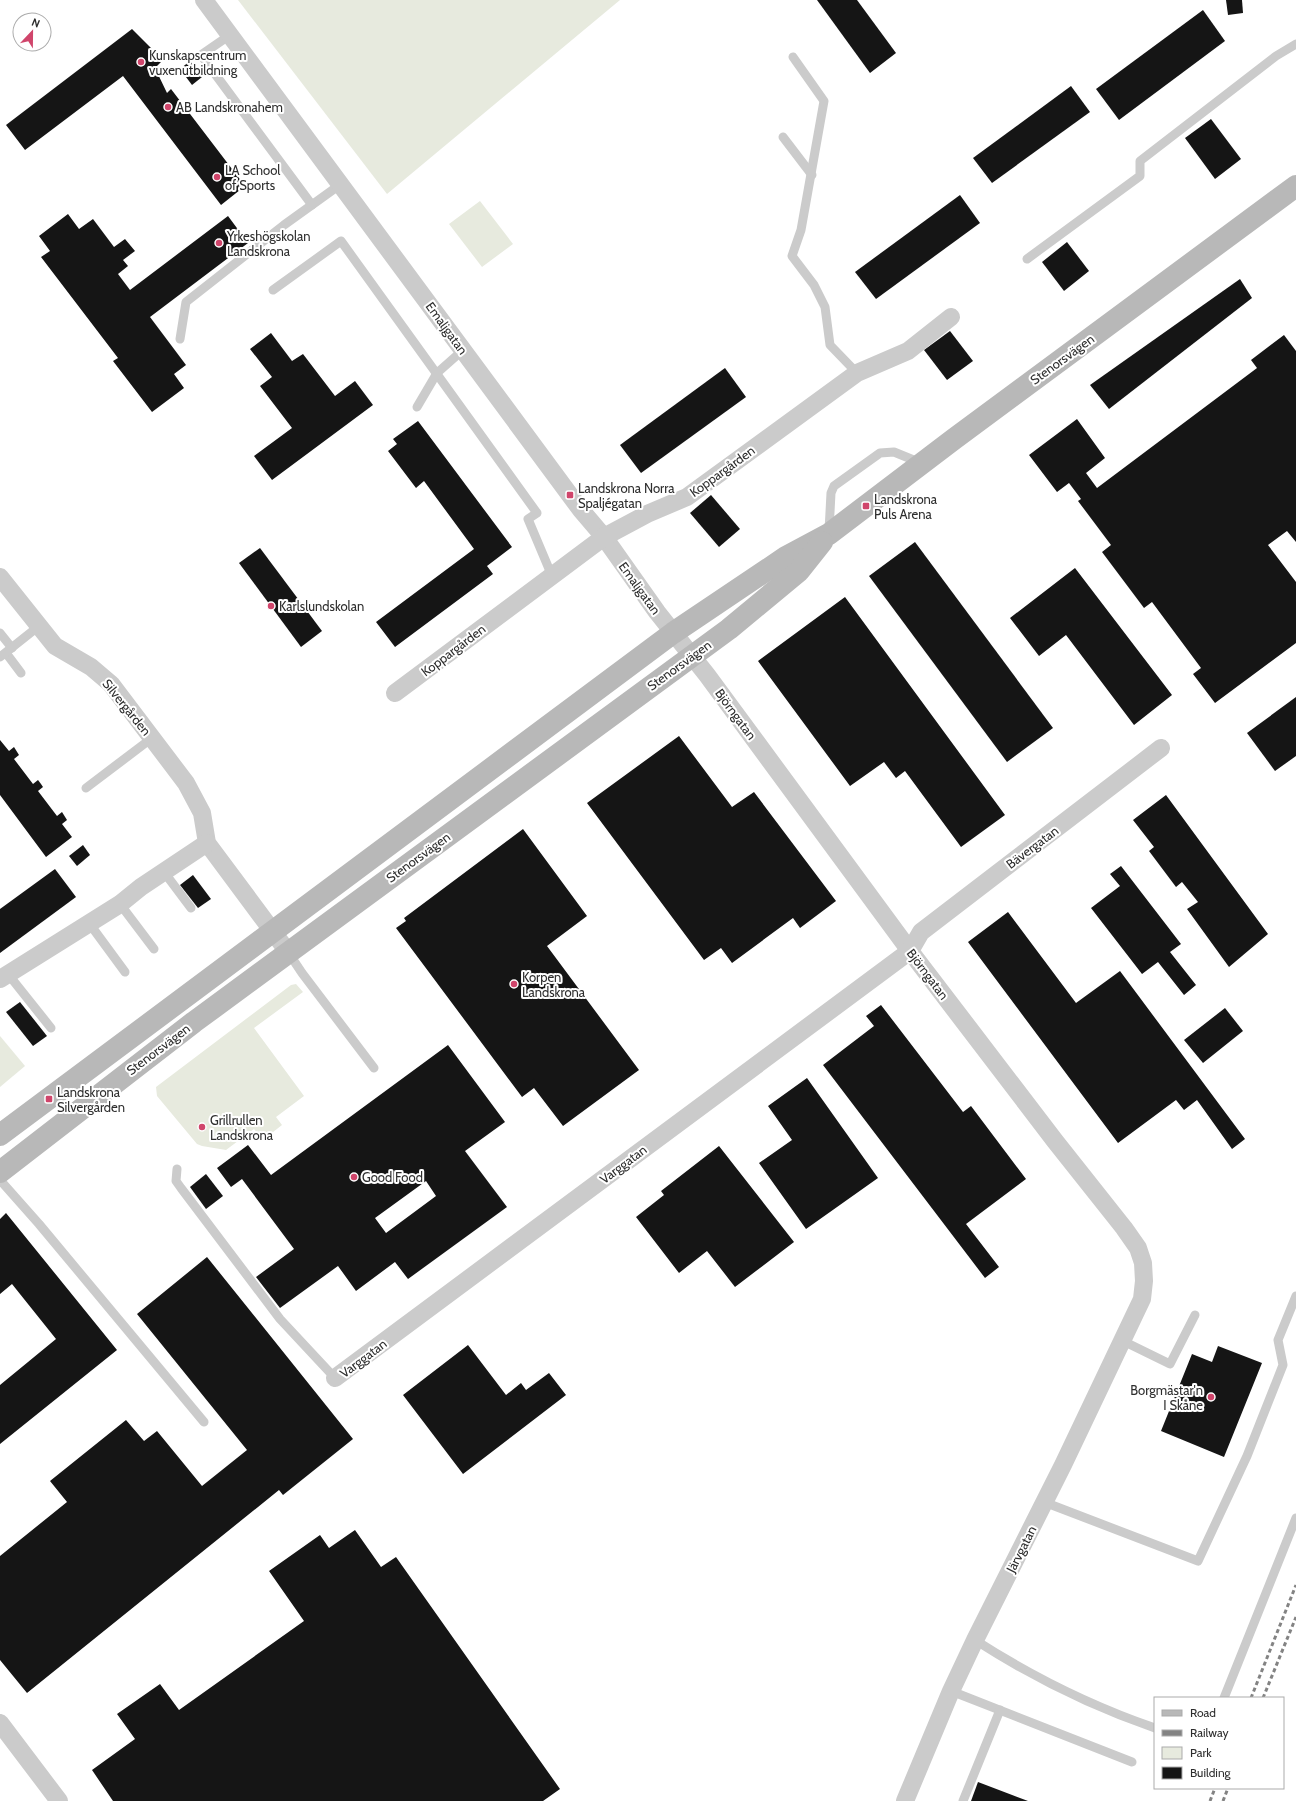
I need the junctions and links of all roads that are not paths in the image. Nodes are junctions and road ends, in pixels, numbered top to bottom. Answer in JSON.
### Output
{"nodes":[{"id":1,"x":204,"y":0,"type":"edge"},
{"id":2,"x":230,"y":35,"type":"junction"},
{"id":3,"x":1296,"y":44,"type":"edge"},
{"id":4,"x":793,"y":57,"type":"dead end"},
{"id":5,"x":783,"y":137,"type":"dead end"},
{"id":6,"x":812,"y":175,"type":"junction"},
{"id":7,"x":341,"y":184,"type":"junction"},
{"id":8,"x":1296,"y":186,"type":"edge"},
{"id":9,"x":312,"y":205,"type":"junction"},
{"id":10,"x":1027,"y":259,"type":"dead end"},
{"id":11,"x":273,"y":290,"type":"dead end"},
{"id":12,"x":952,"y":317,"type":"dead end"},
{"id":13,"x":180,"y":339,"type":"dead end"},
{"id":14,"x":462,"y":350,"type":"junction"},
{"id":15,"x":436,"y":373,"type":"junction"},
{"id":16,"x":857,"y":373,"type":"junction"},
{"id":17,"x":417,"y":407,"type":"dead end"},
{"id":18,"x":921,"y":464,"type":"junction"},
{"id":19,"x":829,"y":534,"type":"junction"},
{"id":20,"x":604,"y":537,"type":"junction"},
{"id":21,"x":552,"y":576,"type":"junction"},
{"id":22,"x":0,"y":577,"type":"edge"},
{"id":23,"x":40,"y":626,"type":"junction"},
{"id":24,"x":673,"y":632,"type":"junction"},
{"id":25,"x":0,"y":633,"type":"edge"},
{"id":26,"x":6,"y":653,"type":"edge"},
{"id":27,"x":691,"y":656,"type":"junction"},
{"id":28,"x":21,"y":673,"type":"dead end"},
{"id":29,"x":395,"y":693,"type":"dead end"},
{"id":30,"x":152,"y":738,"type":"junction"},
{"id":31,"x":1161,"y":748,"type":"dead end"},
{"id":32,"x":86,"y":788,"type":"dead end"},
{"id":33,"x":207,"y":843,"type":"junction"},
{"id":34,"x":164,"y":872,"type":"junction"},
{"id":35,"x":120,"y":904,"type":"junction"},
{"id":36,"x":191,"y":908,"type":"dead end"},
{"id":37,"x":89,"y":923,"type":"junction"},
{"id":38,"x":272,"y":931,"type":"junction"},
{"id":39,"x":154,"y":949,"type":"dead end"},
{"id":40,"x":910,"y":951,"type":"junction"},
{"id":41,"x":288,"y":952,"type":"junction"},
{"id":42,"x":125,"y":972,"type":"dead end"},
{"id":43,"x":4,"y":976,"type":"edge"},
{"id":44,"x":51,"y":1028,"type":"dead end"},
{"id":45,"x":374,"y":1068,"type":"dead end"},
{"id":46,"x":0,"y":1135,"type":"edge"},
{"id":47,"x":177,"y":1169,"type":"dead end"},
{"id":48,"x":0,"y":1172,"type":"edge"},
{"id":49,"x":0,"y":1180,"type":"edge"},
{"id":50,"x":1296,"y":1296,"type":"edge"},
{"id":51,"x":1142,"y":1299,"type":"joint"},
{"id":52,"x":1195,"y":1315,"type":"dead end"},
{"id":53,"x":1123,"y":1341,"type":"junction"},
{"id":54,"x":335,"y":1378,"type":"joint"},
{"id":55,"x":204,"y":1422,"type":"dead end"},
{"id":56,"x":1044,"y":1502,"type":"junction"},
{"id":57,"x":1296,"y":1518,"type":"edge"},
{"id":58,"x":975,"y":1640,"type":"junction"},
{"id":59,"x":951,"y":1691,"type":"junction"},
{"id":60,"x":1224,"y":1697,"type":"edge"},
{"id":61,"x":1000,"y":1710,"type":"junction"},
{"id":62,"x":0,"y":1723,"type":"edge"},
{"id":63,"x":1154,"y":1728,"type":"edge"},
{"id":64,"x":1132,"y":1762,"type":"dead end"},
{"id":65,"x":59,"y":1801,"type":"edge"},
{"id":66,"x":905,"y":1801,"type":"edge"},
{"id":67,"x":964,"y":1801,"type":"edge"}],
"edges":[{"from":1,"to":2,"type":"street","name":"Emaljgatan"},
{"from":2,"to":7,"type":"street","name":"Emaljgatan"},
{"from":2,"to":9,"type":"lane"},
{"from":3,"to":10,"type":"lane"},
{"from":4,"to":6,"type":"lane"},
{"from":5,"to":6,"type":"lane"},
{"from":6,"to":16,"type":"lane"},
{"from":7,"to":9,"type":"lane"},
{"from":7,"to":14,"type":"street","name":"Emaljgatan"},
{"from":8,"to":18,"type":"street","name":"Stenorsvägen"},
{"from":9,"to":13,"type":"lane"},
{"from":11,"to":15,"type":"lane"},
{"from":12,"to":16,"type":"street","name":"Koppargården"},
{"from":14,"to":15,"type":"lane"},
{"from":14,"to":20,"type":"street","name":"Emaljgatan"},
{"from":15,"to":17,"type":"lane"},
{"from":15,"to":21,"type":"lane"},
{"from":16,"to":20,"type":"street","name":"Koppargården"},
{"from":18,"to":19,"type":"street","name":"Stenorsvägen"},
{"from":18,"to":19,"type":"lane"},
{"from":19,"to":24,"type":"street","name":"Stenorsvägen"},
{"from":19,"to":27,"type":"street","name":"Stenorsvägen"},
{"from":20,"to":21,"type":"street","name":"Koppargården"},
{"from":20,"to":24,"type":"street","name":"Emaljgatan"},
{"from":21,"to":29,"type":"street","name":"Koppargården"},
{"from":22,"to":23,"type":"street","name":"Silvergården"},
{"from":23,"to":26,"type":"lane"},
{"from":23,"to":30,"type":"street","name":"Silvergården"},
{"from":24,"to":27,"type":"street","name":"Emaljgatan"},
{"from":24,"to":38,"type":"street","name":"Stenorsvägen"},
{"from":25,"to":26,"type":"lane"},
{"from":26,"to":28,"type":"lane"},
{"from":27,"to":40,"type":"street","name":"Björngatan"},
{"from":27,"to":41,"type":"street","name":"Stenorsvägen"},
{"from":30,"to":32,"type":"lane"},
{"from":30,"to":33,"type":"street","name":"Silvergården"},
{"from":31,"to":40,"type":"street","name":"Bävergatan"},
{"from":33,"to":34,"type":"street"},
{"from":33,"to":38,"type":"street","name":"Silvergården"},
{"from":34,"to":35,"type":"street"},
{"from":34,"to":36,"type":"lane"},
{"from":35,"to":37,"type":"street"},
{"from":35,"to":39,"type":"lane"},
{"from":37,"to":42,"type":"lane"},
{"from":37,"to":43,"type":"street"},
{"from":38,"to":41,"type":"street","name":"Silvergården"},
{"from":38,"to":46,"type":"street","name":"Stenorsvägen"},
{"from":40,"to":51,"type":"street","name":"Björngatan"},
{"from":40,"to":54,"type":"street","name":"Varggatan"},
{"from":41,"to":45,"type":"lane"},
{"from":41,"to":48,"type":"street","name":"Stenorsvägen"},
{"from":43,"to":44,"type":"lane"},
{"from":47,"to":54,"type":"lane"},
{"from":49,"to":55,"type":"lane"},
{"from":50,"to":56,"type":"lane"},
{"from":51,"to":53,"type":"street","name":"Järvgatan"},
{"from":52,"to":53,"type":"lane"},
{"from":53,"to":56,"type":"street","name":"Järvgatan"},
{"from":56,"to":58,"type":"street","name":"Järvgatan"},
{"from":57,"to":60,"type":"lane"},
{"from":58,"to":59,"type":"street","name":"Järvgatan"},
{"from":58,"to":63,"type":"lane"},
{"from":59,"to":61,"type":"lane"},
{"from":59,"to":66,"type":"street","name":"Järvgatan"},
{"from":61,"to":64,"type":"lane"},
{"from":61,"to":67,"type":"lane"},
{"from":62,"to":65,"type":"street"}]}
